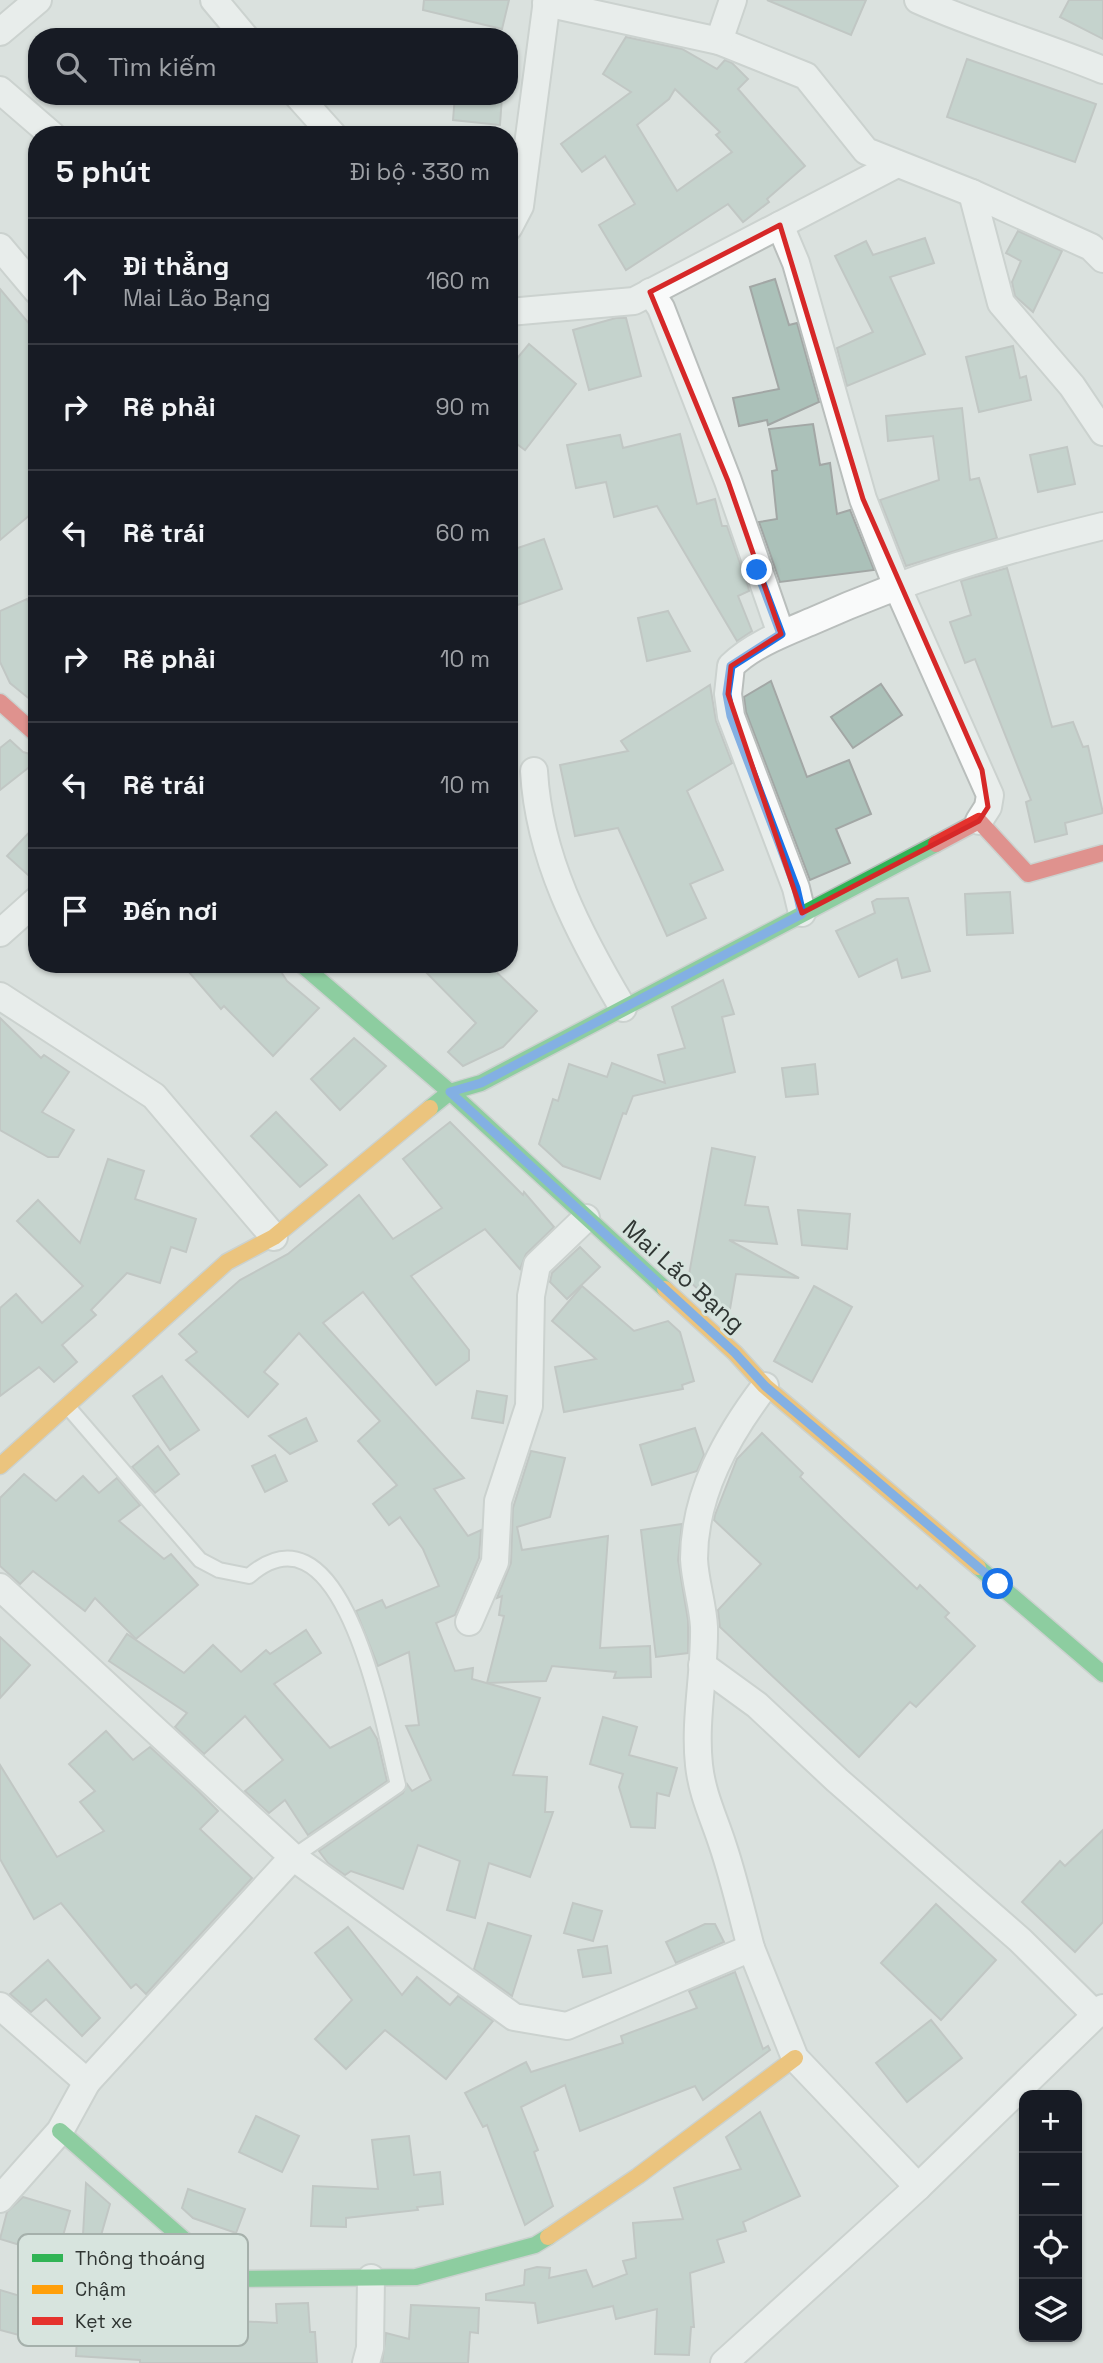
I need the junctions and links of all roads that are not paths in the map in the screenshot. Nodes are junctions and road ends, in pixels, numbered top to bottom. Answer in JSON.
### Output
{"nodes":[{"id":1,"x":38,"y":0,"type":"edge"},
{"id":2,"x":214,"y":0,"type":"edge"},
{"id":3,"x":733,"y":0,"type":"edge"},
{"id":4,"x":918,"y":0,"type":"edge"},
{"id":5,"x":546,"y":1,"type":"edge"},
{"id":6,"x":237,"y":28,"type":"edge"},
{"id":7,"x":0,"y":32,"type":"edge"},
{"id":8,"x":719,"y":41,"type":"junction"},
{"id":9,"x":1103,"y":70,"type":"edge"},
{"id":10,"x":0,"y":90,"type":"edge"},
{"id":11,"x":306,"y":105,"type":"edge"},
{"id":12,"x":42,"y":126,"type":"edge"},
{"id":13,"x":325,"y":126,"type":"edge"},
{"id":14,"x":897,"y":164,"type":"junction"},
{"id":15,"x":972,"y":193,"type":"junction"},
{"id":16,"x":518,"y":210,"type":"edge"},
{"id":17,"x":780,"y":225,"type":"junction"},
{"id":18,"x":0,"y":247,"type":"edge"},
{"id":19,"x":1103,"y":259,"type":"edge"},
{"id":20,"x":28,"y":280,"type":"edge"},
{"id":21,"x":650,"y":292,"type":"junction"},
{"id":22,"x":518,"y":311,"type":"edge"},
{"id":23,"x":1103,"y":432,"type":"edge"},
{"id":24,"x":1103,"y":526,"type":"edge"},
{"id":25,"x":896,"y":584,"type":"junction"},
{"id":26,"x":781,"y":634,"type":"junction"},
{"id":27,"x":0,"y":702,"type":"edge"},
{"id":28,"x":28,"y":727,"type":"edge"},
{"id":29,"x":534,"y":771,"type":"dead end"},
{"id":30,"x":979,"y":821,"type":"junction"},
{"id":31,"x":1103,"y":853,"type":"edge"},
{"id":32,"x":28,"y":908,"type":"edge"},
{"id":33,"x":802,"y":914,"type":"junction"},
{"id":34,"x":0,"y":933,"type":"edge"},
{"id":35,"x":312,"y":973,"type":"edge"},
{"id":36,"x":0,"y":996,"type":"edge"},
{"id":37,"x":622,"y":1008,"type":"junction"},
{"id":38,"x":450,"y":1092,"type":"junction"},
{"id":39,"x":586,"y":1218,"type":"junction"},
{"id":40,"x":274,"y":1237,"type":"junction"},
{"id":41,"x":765,"y":1386,"type":"junction"},
{"id":42,"x":67,"y":1406,"type":"junction"},
{"id":43,"x":0,"y":1466,"type":"edge"},
{"id":44,"x":0,"y":1587,"type":"edge"},
{"id":45,"x":469,"y":1622,"type":"dead end"},
{"id":46,"x":702,"y":1665,"type":"junction"},
{"id":47,"x":1103,"y":1674,"type":"edge"},
{"id":48,"x":293,"y":1857,"type":"junction"},
{"id":49,"x":751,"y":1948,"type":"junction"},
{"id":50,"x":0,"y":2006,"type":"edge"},
{"id":51,"x":1100,"y":2012,"type":"edge"},
{"id":52,"x":795,"y":2058,"type":"junction"},
{"id":53,"x":87,"y":2082,"type":"junction"},
{"id":54,"x":60,"y":2131,"type":"junction"},
{"id":55,"x":918,"y":2188,"type":"junction"},
{"id":56,"x":0,"y":2199,"type":"edge"},
{"id":57,"x":178,"y":2234,"type":"edge"},
{"id":58,"x":371,"y":2278,"type":"junction"},
{"id":59,"x":248,"y":2279,"type":"edge"},
{"id":60,"x":366,"y":2363,"type":"edge"},
{"id":61,"x":724,"y":2363,"type":"edge"}],
"edges":[{"from":1,"to":7,"type":"street"},
{"from":2,"to":6,"type":"street"},
{"from":3,"to":8,"type":"street"},
{"from":4,"to":9,"type":"street"},
{"from":5,"to":8,"type":"street"},
{"from":5,"to":16,"type":"street"},
{"from":8,"to":14,"type":"street"},
{"from":10,"to":12,"type":"street"},
{"from":11,"to":13,"type":"street"},
{"from":14,"to":15,"type":"street"},
{"from":14,"to":17,"type":"street"},
{"from":15,"to":19,"type":"street"},
{"from":15,"to":23,"type":"street"},
{"from":17,"to":21,"type":"street"},
{"from":17,"to":25,"type":"street"},
{"from":18,"to":20,"type":"street"},
{"from":21,"to":22,"type":"street"},
{"from":21,"to":26,"type":"street"},
{"from":24,"to":25,"type":"street"},
{"from":25,"to":26,"type":"street"},
{"from":25,"to":30,"type":"street"},
{"from":26,"to":33,"type":"street"},
{"from":27,"to":28,"type":"street"},
{"from":29,"to":37,"type":"street"},
{"from":30,"to":31,"type":"street"},
{"from":30,"to":33,"type":"street"},
{"from":32,"to":34,"type":"street"},
{"from":33,"to":37,"type":"street"},
{"from":35,"to":38,"type":"street","name":"Mai Lão Bạng"},
{"from":36,"to":40,"type":"street"},
{"from":37,"to":38,"type":"street"},
{"from":38,"to":39,"type":"street","name":"Mai Lão Bạng"},
{"from":38,"to":40,"type":"street"},
{"from":39,"to":41,"type":"street","name":"Mai Lão Bạng"},
{"from":39,"to":45,"type":"street"},
{"from":40,"to":42,"type":"street"},
{"from":41,"to":46,"type":"street"},
{"from":41,"to":47,"type":"street","name":"Mai Lão Bạng"},
{"from":42,"to":43,"type":"street"},
{"from":42,"to":48,"type":"lane"},
{"from":44,"to":48,"type":"street"},
{"from":46,"to":49,"type":"street"},
{"from":46,"to":51,"type":"street"},
{"from":48,"to":49,"type":"street"},
{"from":48,"to":53,"type":"street"},
{"from":49,"to":52,"type":"street"},
{"from":50,"to":53,"type":"street"},
{"from":51,"to":55,"type":"street"},
{"from":52,"to":55,"type":"street"},
{"from":52,"to":58,"type":"street"},
{"from":53,"to":54,"type":"street"},
{"from":54,"to":56,"type":"street"},
{"from":54,"to":57,"type":"street"},
{"from":55,"to":61,"type":"street"},
{"from":58,"to":59,"type":"street"},
{"from":58,"to":60,"type":"street"}]}
